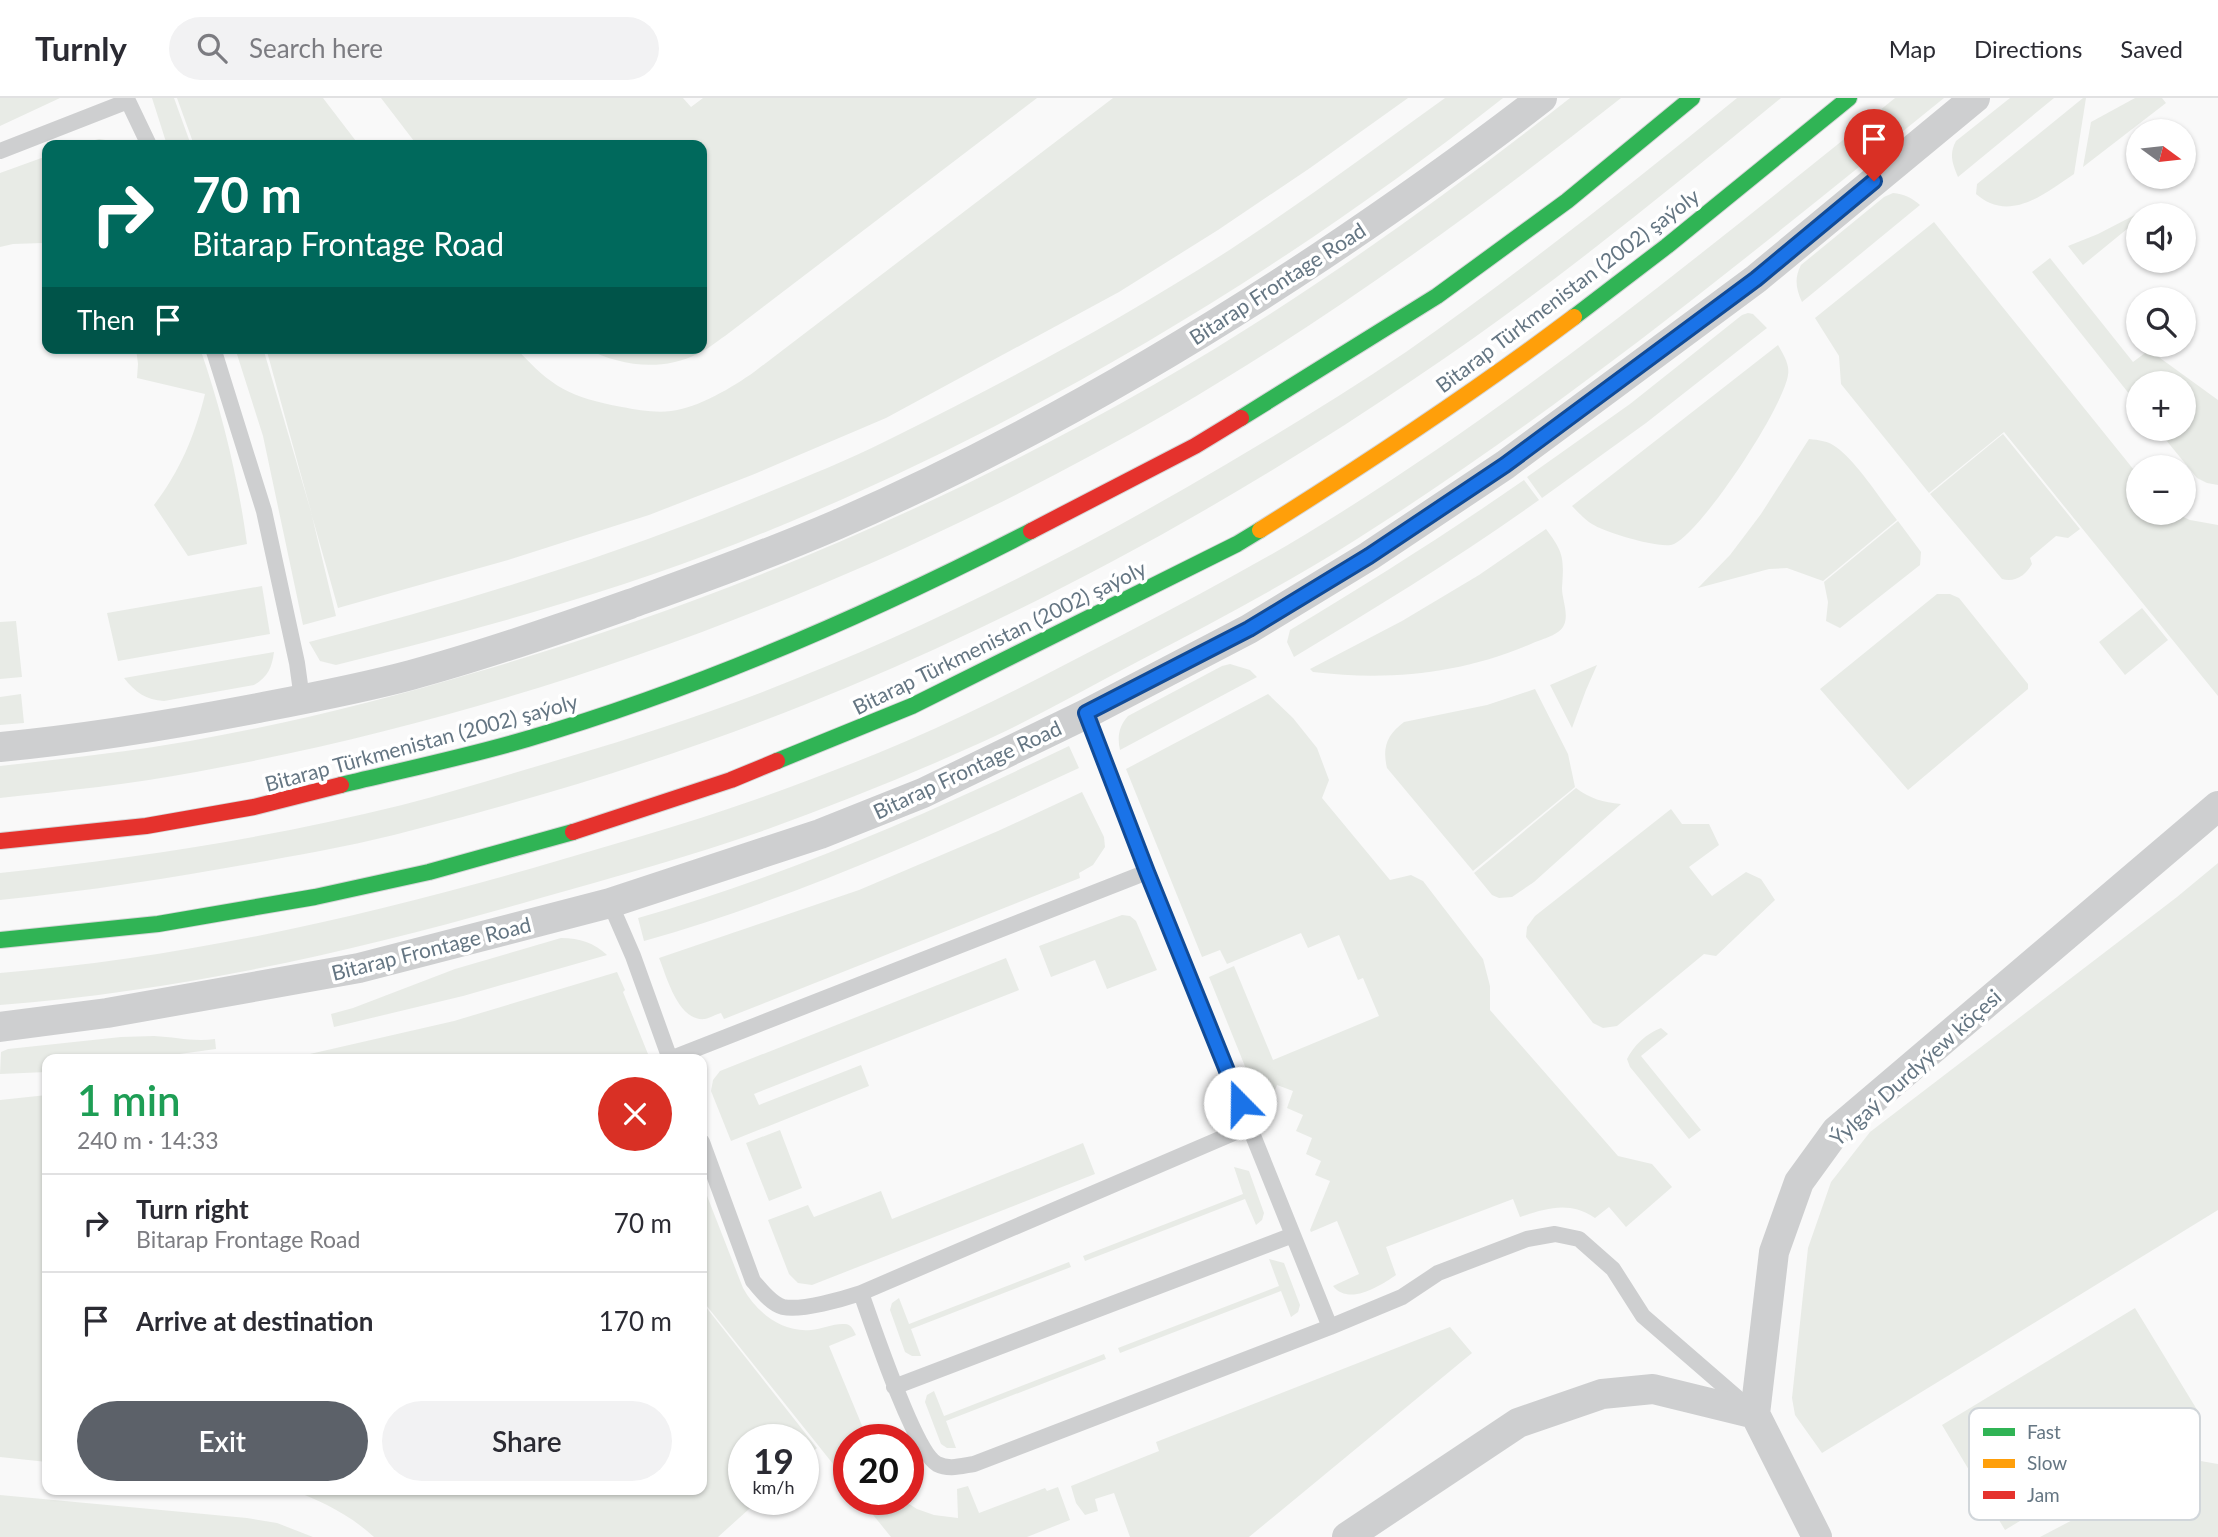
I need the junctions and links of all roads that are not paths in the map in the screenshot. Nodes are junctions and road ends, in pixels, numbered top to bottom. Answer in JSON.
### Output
{"nodes":[{"id":1,"x":1542,"y":98,"type":"edge"},
{"id":2,"x":1692,"y":98,"type":"edge"},
{"id":3,"x":1849,"y":98,"type":"edge"},
{"id":4,"x":1975,"y":98,"type":"edge"},
{"id":5,"x":128,"y":100,"type":"edge"},
{"id":6,"x":147,"y":140,"type":"edge"},
{"id":7,"x":0,"y":151,"type":"edge"},
{"id":8,"x":215,"y":354,"type":"edge"},
{"id":9,"x":302,"y":699,"type":"junction"},
{"id":10,"x":1086,"y":713,"type":"junction"},
{"id":11,"x":0,"y":747,"type":"edge"},
{"id":12,"x":2218,"y":806,"type":"edge"},
{"id":13,"x":0,"y":841,"type":"edge"},
{"id":14,"x":1147,"y":872,"type":"junction"},
{"id":15,"x":610,"y":903,"type":"junction"},
{"id":16,"x":0,"y":940,"type":"edge"},
{"id":17,"x":0,"y":1027,"type":"edge"},
{"id":18,"x":668,"y":1054,"type":"edge"},
{"id":19,"x":683,"y":1054,"type":"edge"},
{"id":20,"x":1250,"y":1126,"type":"junction"},
{"id":21,"x":707,"y":1156,"type":"edge"},
{"id":22,"x":1293,"y":1235,"type":"junction"},
{"id":23,"x":861,"y":1293,"type":"junction"},
{"id":24,"x":1329,"y":1327,"type":"junction"},
{"id":25,"x":894,"y":1387,"type":"junction"},
{"id":26,"x":1755,"y":1413,"type":"junction"},
{"id":27,"x":1347,"y":1537,"type":"edge"},
{"id":28,"x":1817,"y":1537,"type":"edge"}],
"edges":[{"from":1,"to":9,"type":"street","name":"Bitarap Frontage Road"},
{"from":2,"to":13,"type":"main road","name":"Bitarap Türkmenistan (2002) şaýoly"},
{"from":3,"to":16,"type":"main road","name":"Bitarap Türkmenistan (2002) şaýoly"},
{"from":4,"to":10,"type":"street","name":"Bitarap Frontage Road"},
{"from":5,"to":6,"type":"lane"},
{"from":5,"to":7,"type":"lane"},
{"from":8,"to":9,"type":"lane"},
{"from":9,"to":11,"type":"street","name":"Bitarap Frontage Road"},
{"from":10,"to":14,"type":"lane"},
{"from":10,"to":15,"type":"street","name":"Bitarap Frontage Road"},
{"from":12,"to":26,"type":"street","name":"Ýylgaý Durdyýew köçesi"},
{"from":14,"to":19,"type":"lane"},
{"from":14,"to":20,"type":"lane"},
{"from":15,"to":17,"type":"street","name":"Bitarap Frontage Road"},
{"from":15,"to":18,"type":"lane"},
{"from":20,"to":22,"type":"lane"},
{"from":20,"to":23,"type":"lane"},
{"from":21,"to":23,"type":"lane"},
{"from":22,"to":24,"type":"lane"},
{"from":22,"to":25,"type":"lane"},
{"from":23,"to":25,"type":"lane"},
{"from":24,"to":25,"type":"lane"},
{"from":24,"to":26,"type":"lane"},
{"from":26,"to":27,"type":"street"},
{"from":26,"to":28,"type":"street"}]}
